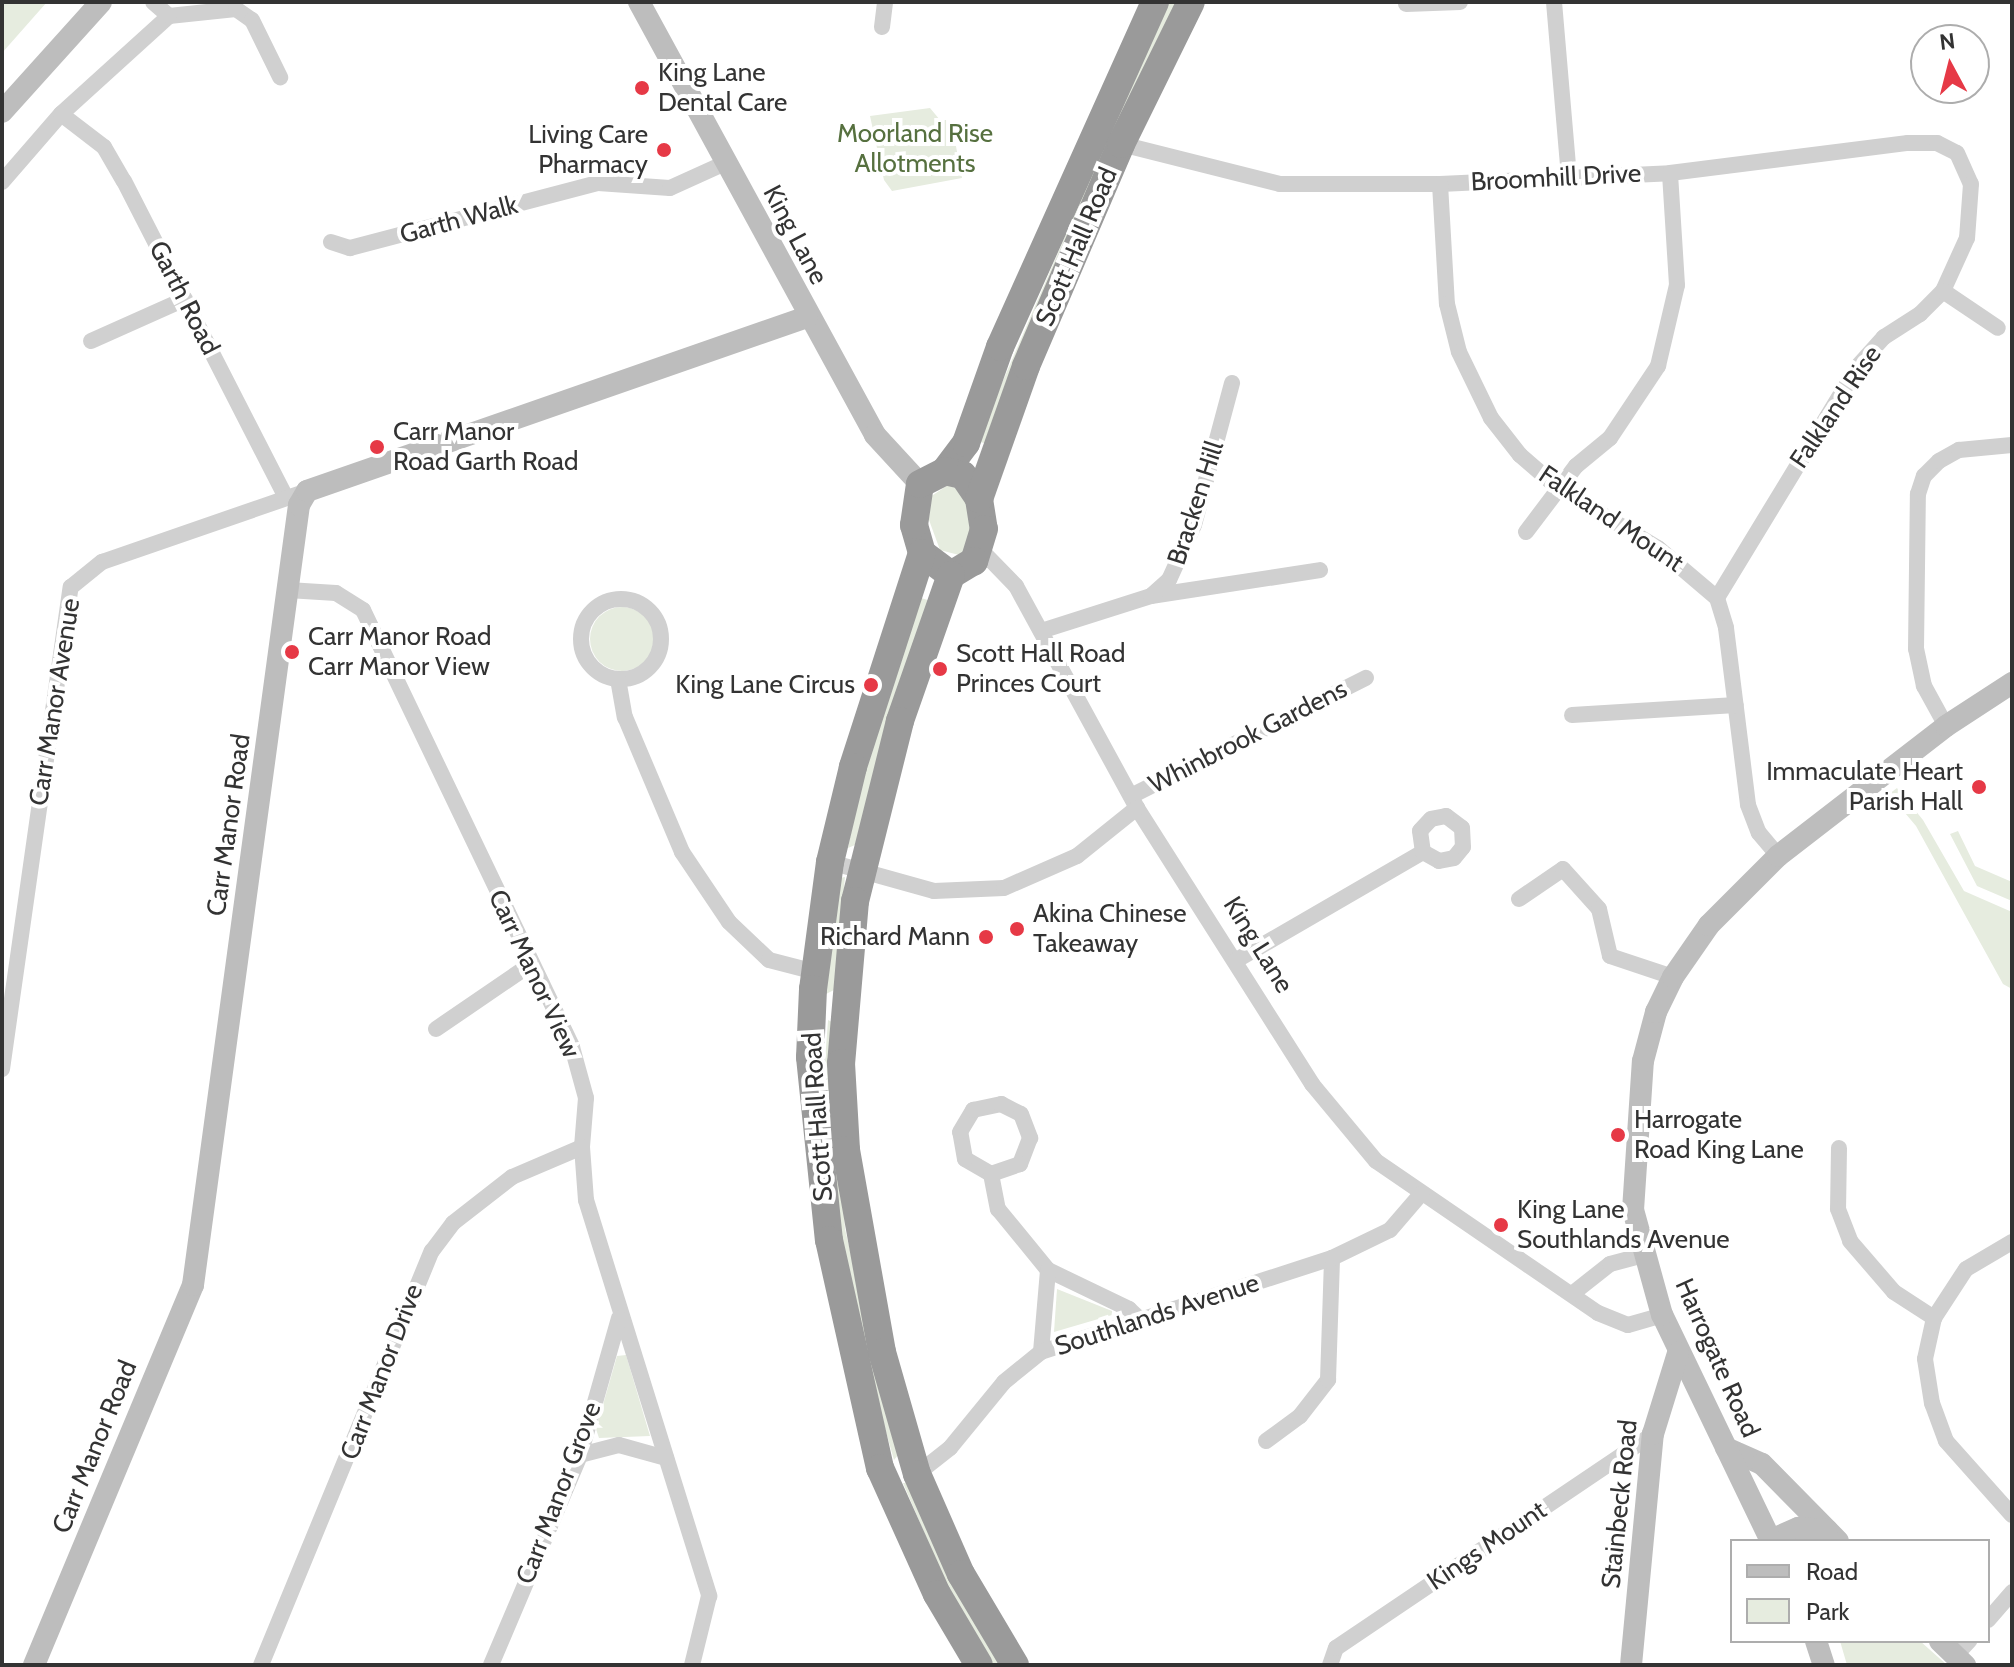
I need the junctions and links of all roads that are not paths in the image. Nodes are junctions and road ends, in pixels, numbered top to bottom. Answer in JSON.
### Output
{"nodes":[{"id":1,"x":101,"y":2,"type":"edge"},
{"id":2,"x":153,"y":2,"type":"edge"},
{"id":3,"x":639,"y":2,"type":"edge"},
{"id":4,"x":885,"y":2,"type":"edge"},
{"id":5,"x":1155,"y":2,"type":"edge"},
{"id":6,"x":1191,"y":2,"type":"edge"},
{"id":7,"x":1460,"y":2,"type":"edge"},
{"id":8,"x":1554,"y":2,"type":"edge"},
{"id":9,"x":1406,"y":4,"type":"edge"},
{"id":10,"x":169,"y":16,"type":"junction"},
{"id":11,"x":882,"y":27,"type":"dead end"},
{"id":12,"x":280,"y":77,"type":"dead end"},
{"id":13,"x":2,"y":112,"type":"edge"},
{"id":14,"x":61,"y":114,"type":"junction"},
{"id":15,"x":1121,"y":144,"type":"junction"},
{"id":16,"x":725,"y":163,"type":"junction"},
{"id":17,"x":1670,"y":173,"type":"junction"},
{"id":18,"x":1569,"y":178,"type":"junction"},
{"id":19,"x":2,"y":182,"type":"edge"},
{"id":20,"x":1440,"y":184,"type":"junction"},
{"id":21,"x":1971,"y":184,"type":"joint"},
{"id":22,"x":331,"y":242,"type":"dead end"},
{"id":23,"x":1943,"y":291,"type":"junction"},
{"id":24,"x":185,"y":299,"type":"junction"},
{"id":25,"x":807,"y":317,"type":"junction"},
{"id":26,"x":1998,"y":328,"type":"dead end"},
{"id":27,"x":91,"y":341,"type":"dead end"},
{"id":28,"x":1232,"y":383,"type":"dead end"},
{"id":29,"x":2012,"y":445,"type":"edge"},
{"id":30,"x":945,"y":471,"type":"junction"},
{"id":31,"x":920,"y":484,"type":"junction"},
{"id":32,"x":1558,"y":488,"type":"junction"},
{"id":33,"x":296,"y":495,"type":"junction"},
{"id":34,"x":979,"y":499,"type":"junction"},
{"id":35,"x":1526,"y":532,"type":"dead end"},
{"id":36,"x":981,"y":550,"type":"junction"},
{"id":37,"x":922,"y":553,"type":"junction"},
{"id":38,"x":1320,"y":570,"type":"dead end"},
{"id":39,"x":951,"y":575,"type":"junction"},
{"id":40,"x":288,"y":590,"type":"junction"},
{"id":41,"x":1151,"y":596,"type":"junction"},
{"id":42,"x":1717,"y":598,"type":"junction"},
{"id":43,"x":1041,"y":631,"type":"junction"},
{"id":44,"x":1366,"y":678,"type":"dead end"},
{"id":45,"x":618,"y":679,"type":"junction"},
{"id":46,"x":2012,"y":683,"type":"edge"},
{"id":47,"x":1736,"y":705,"type":"junction"},
{"id":48,"x":1572,"y":715,"type":"dead end"},
{"id":49,"x":1946,"y":726,"type":"junction"},
{"id":50,"x":1134,"y":802,"type":"junction"},
{"id":51,"x":1423,"y":852,"type":"dead end"},
{"id":52,"x":1778,"y":856,"type":"junction"},
{"id":53,"x":830,"y":862,"type":"junction"},
{"id":54,"x":861,"y":868,"type":"junction"},
{"id":55,"x":1519,"y":899,"type":"dead end"},
{"id":56,"x":1235,"y":961,"type":"junction"},
{"id":57,"x":531,"y":964,"type":"junction"},
{"id":58,"x":815,"y":972,"type":"junction"},
{"id":59,"x":1673,"y":977,"type":"junction"},
{"id":60,"x":436,"y":1029,"type":"dead end"},
{"id":61,"x":2,"y":1069,"type":"edge"},
{"id":62,"x":582,"y":1147,"type":"junction"},
{"id":63,"x":1839,"y":1148,"type":"dead end"},
{"id":64,"x":991,"y":1174,"type":"junction"},
{"id":65,"x":1421,"y":1194,"type":"junction"},
{"id":66,"x":2012,"y":1242,"type":"edge"},
{"id":67,"x":1644,"y":1255,"type":"junction"},
{"id":68,"x":1332,"y":1258,"type":"junction"},
{"id":69,"x":1048,"y":1270,"type":"junction"},
{"id":70,"x":1572,"y":1294,"type":"junction"},
{"id":71,"x":1662,"y":1315,"type":"junction"},
{"id":72,"x":619,"y":1318,"type":"junction"},
{"id":73,"x":1934,"y":1318,"type":"junction"},
{"id":74,"x":1142,"y":1321,"type":"junction"},
{"id":75,"x":1041,"y":1352,"type":"junction"},
{"id":76,"x":1678,"y":1353,"type":"junction"},
{"id":77,"x":1653,"y":1434,"type":"junction"},
{"id":78,"x":1266,"y":1441,"type":"dead end"},
{"id":79,"x":1726,"y":1448,"type":"junction"},
{"id":80,"x":580,"y":1455,"type":"junction"},
{"id":81,"x":666,"y":1458,"type":"junction"},
{"id":82,"x":917,"y":1474,"type":"junction"},
{"id":83,"x":2012,"y":1515,"type":"edge"},
{"id":84,"x":1832,"y":1536,"type":"edge"},
{"id":85,"x":1771,"y":1539,"type":"edge"},
{"id":86,"x":1773,"y":1539,"type":"edge"},
{"id":87,"x":2012,"y":1592,"type":"edge"},
{"id":88,"x":1990,"y":1618,"type":"edge"},
{"id":89,"x":1817,"y":1643,"type":"edge"},
{"id":90,"x":34,"y":1665,"type":"edge"},
{"id":91,"x":261,"y":1665,"type":"edge"},
{"id":92,"x":491,"y":1665,"type":"edge"},
{"id":93,"x":692,"y":1665,"type":"edge"},
{"id":94,"x":979,"y":1665,"type":"edge"},
{"id":95,"x":1015,"y":1665,"type":"edge"},
{"id":96,"x":1330,"y":1665,"type":"edge"},
{"id":97,"x":1631,"y":1665,"type":"edge"},
{"id":98,"x":1824,"y":1665,"type":"edge"}],
"edges":[{"from":1,"to":13,"type":"street"},
{"from":2,"to":10,"type":"street"},
{"from":3,"to":16,"type":"street","name":"King Lane"},
{"from":4,"to":11,"type":"street"},
{"from":5,"to":30,"type":"highway","name":"Scott Hall Road"},
{"from":6,"to":15,"type":"highway","name":"Scott Hall Road"},
{"from":7,"to":9,"type":"street"},
{"from":8,"to":18,"type":"street"},
{"from":10,"to":12,"type":"street"},
{"from":10,"to":14,"type":"street"},
{"from":14,"to":19,"type":"street"},
{"from":14,"to":24,"type":"street","name":"Garth Road"},
{"from":15,"to":20,"type":"street","name":"Broomhill Drive"},
{"from":15,"to":34,"type":"highway","name":"Scott Hall Road"},
{"from":16,"to":22,"type":"street","name":"Garth Walk"},
{"from":16,"to":25,"type":"street","name":"King Lane"},
{"from":17,"to":18,"type":"street","name":"Broomhill Drive"},
{"from":17,"to":21,"type":"street","name":"Broomhill Drive"},
{"from":17,"to":32,"type":"street"},
{"from":18,"to":20,"type":"street","name":"Broomhill Drive"},
{"from":20,"to":32,"type":"street","name":"Falkland Mount"},
{"from":21,"to":23,"type":"street","name":"Falkland Rise"},
{"from":23,"to":26,"type":"street"},
{"from":23,"to":42,"type":"street","name":"Falkland Rise"},
{"from":24,"to":27,"type":"street"},
{"from":24,"to":33,"type":"street","name":"Garth Road"},
{"from":25,"to":31,"type":"street","name":"King Lane"},
{"from":25,"to":33,"type":"street"},
{"from":28,"to":41,"type":"street","name":"Bracken Hill"},
{"from":29,"to":49,"type":"street"},
{"from":30,"to":31,"type":"highway"},
{"from":30,"to":34,"type":"highway"},
{"from":31,"to":37,"type":"highway"},
{"from":32,"to":35,"type":"street"},
{"from":32,"to":42,"type":"street","name":"Falkland Mount"},
{"from":33,"to":40,"type":"street","name":"Carr Manor Road"},
{"from":33,"to":61,"type":"street","name":"Carr Manor Avenue"},
{"from":34,"to":36,"type":"highway"},
{"from":36,"to":39,"type":"highway"},
{"from":36,"to":43,"type":"street","name":"King Lane"},
{"from":37,"to":39,"type":"highway"},
{"from":37,"to":53,"type":"highway","name":"Scott Hall Road"},
{"from":38,"to":41,"type":"street"},
{"from":39,"to":54,"type":"highway","name":"Scott Hall Road"},
{"from":40,"to":57,"type":"street","name":"Carr Manor View"},
{"from":40,"to":90,"type":"street","name":"Carr Manor Road"},
{"from":41,"to":43,"type":"street","name":"Bracken Hill"},
{"from":42,"to":47,"type":"street"},
{"from":43,"to":50,"type":"street","name":"King Lane"},
{"from":44,"to":50,"type":"street","name":"Whinbrook Gardens"},
{"from":45,"to":45,"type":"street"},
{"from":45,"to":58,"type":"street"},
{"from":46,"to":49,"type":"street","name":"Harrogate Road"},
{"from":47,"to":48,"type":"street"},
{"from":47,"to":52,"type":"street"},
{"from":49,"to":52,"type":"street","name":"Harrogate Road"},
{"from":50,"to":54,"type":"street","name":"Whinbrook Gardens"},
{"from":50,"to":56,"type":"street","name":"King Lane"},
{"from":51,"to":56,"type":"street"},
{"from":52,"to":59,"type":"street","name":"Harrogate Road"},
{"from":53,"to":54,"type":"street","name":"Whinbrook Gardens"},
{"from":53,"to":58,"type":"highway","name":"Scott Hall Road"},
{"from":54,"to":82,"type":"highway","name":"Scott Hall Road"},
{"from":55,"to":59,"type":"street"},
{"from":56,"to":65,"type":"street","name":"King Lane"},
{"from":57,"to":60,"type":"street"},
{"from":57,"to":62,"type":"street","name":"Carr Manor View"},
{"from":58,"to":94,"type":"highway","name":"Scott Hall Road"},
{"from":59,"to":67,"type":"street","name":"Harrogate Road"},
{"from":62,"to":72,"type":"street","name":"Carr Manor View"},
{"from":62,"to":91,"type":"street","name":"Carr Manor Drive"},
{"from":63,"to":73,"type":"street"},
{"from":64,"to":64,"type":"street"},
{"from":64,"to":69,"type":"street"},
{"from":65,"to":68,"type":"street","name":"Southlands Avenue"},
{"from":65,"to":70,"type":"street","name":"King Lane"},
{"from":66,"to":73,"type":"street"},
{"from":67,"to":70,"type":"street"},
{"from":67,"to":71,"type":"street","name":"Harrogate Road"},
{"from":68,"to":74,"type":"street","name":"Southlands Avenue"},
{"from":68,"to":78,"type":"street"},
{"from":69,"to":74,"type":"street"},
{"from":69,"to":75,"type":"street"},
{"from":70,"to":71,"type":"street","name":"King Lane"},
{"from":71,"to":76,"type":"street","name":"Harrogate Road"},
{"from":72,"to":80,"type":"street","name":"Carr Manor Grove"},
{"from":72,"to":81,"type":"street","name":"Carr Manor View"},
{"from":73,"to":83,"type":"street"},
{"from":74,"to":75,"type":"street","name":"Southlands Avenue"},
{"from":75,"to":82,"type":"street","name":"Southlands Avenue"},
{"from":76,"to":77,"type":"street","name":"Stainbeck Road"},
{"from":76,"to":79,"type":"street","name":"Harrogate Road"},
{"from":77,"to":96,"type":"street","name":"Kings Mount"},
{"from":77,"to":97,"type":"street","name":"Stainbeck Road"},
{"from":79,"to":84,"type":"street"},
{"from":79,"to":85,"type":"street","name":"Harrogate Road"},
{"from":80,"to":81,"type":"street"},
{"from":80,"to":92,"type":"street","name":"Carr Manor Grove"},
{"from":81,"to":93,"type":"street","name":"Carr Manor View"},
{"from":82,"to":95,"type":"highway","name":"Scott Hall Road"},
{"from":84,"to":86,"type":"street"},
{"from":87,"to":88,"type":"street"},
{"from":89,"to":98,"type":"street"}]}
